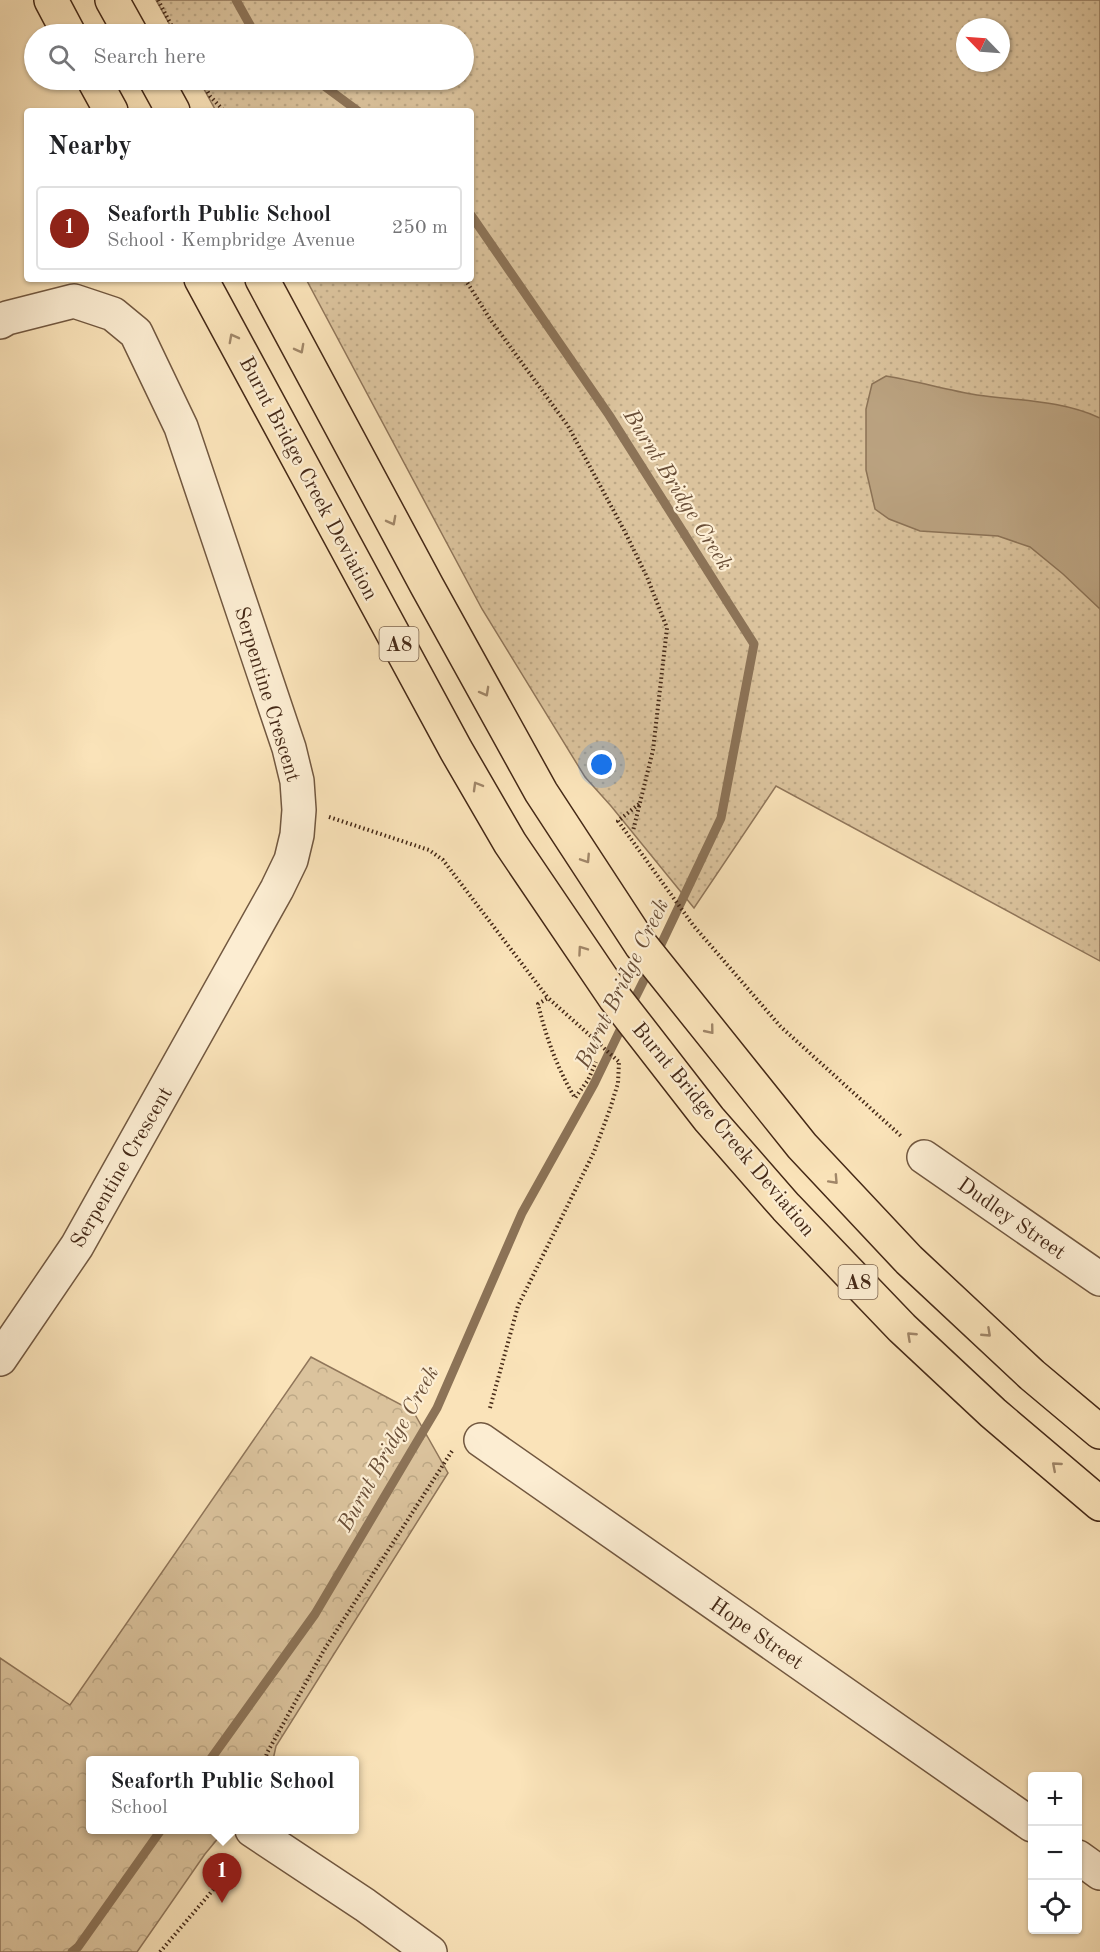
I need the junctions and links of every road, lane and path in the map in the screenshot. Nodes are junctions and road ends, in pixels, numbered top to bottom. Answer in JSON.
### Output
{"nodes":[{"id":1,"x":51,"y":0,"type":"edge"},
{"id":2,"x":112,"y":0,"type":"edge"},
{"id":3,"x":158,"y":0,"type":"edge"},
{"id":4,"x":64,"y":24,"type":"edge"},
{"id":5,"x":125,"y":24,"type":"edge"},
{"id":6,"x":171,"y":24,"type":"edge"},
{"id":7,"x":99,"y":90,"type":"edge"},
{"id":8,"x":161,"y":90,"type":"edge"},
{"id":9,"x":207,"y":90,"type":"edge"},
{"id":10,"x":109,"y":108,"type":"edge"},
{"id":11,"x":171,"y":108,"type":"edge"},
{"id":12,"x":221,"y":108,"type":"edge"},
{"id":13,"x":203,"y":282,"type":"edge"},
{"id":14,"x":264,"y":282,"type":"edge"},
{"id":15,"x":467,"y":282,"type":"edge"},
{"id":16,"x":0,"y":322,"type":"edge"},
{"id":17,"x":640,"y":804,"type":"junction"},
{"id":18,"x":298,"y":810,"type":"junction"},
{"id":19,"x":633,"y":831,"type":"dead end"},
{"id":20,"x":548,"y":998,"type":"junction"},
{"id":21,"x":596,"y":1062,"type":"dead end"},
{"id":22,"x":924,"y":1157,"type":"joint"},
{"id":23,"x":1100,"y":1279,"type":"edge"},
{"id":24,"x":0,"y":1359,"type":"edge"},
{"id":25,"x":1100,"y":1432,"type":"edge"},
{"id":26,"x":481,"y":1440,"type":"junction"},
{"id":27,"x":1100,"y":1504,"type":"edge"},
{"id":28,"x":266,"y":1756,"type":"edge"},
{"id":29,"x":1028,"y":1823,"type":"edge"},
{"id":30,"x":246,"y":1841,"type":"edge"},
{"id":31,"x":1082,"y":1860,"type":"edge"},
{"id":32,"x":1100,"y":1873,"type":"edge"},
{"id":33,"x":160,"y":1952,"type":"edge"},
{"id":34,"x":430,"y":1952,"type":"edge"}],
"edges":[{"from":1,"to":4,"type":"highway"},
{"from":2,"to":5,"type":"highway"},
{"from":3,"to":6,"type":"path"},
{"from":7,"to":10,"type":"highway"},
{"from":8,"to":11,"type":"highway"},
{"from":9,"to":12,"type":"path"},
{"from":27,"to":13,"type":"highway","name":"Burnt Bridge Creek Deviation","number":"A8","one_way":true},
{"from":14,"to":25,"type":"highway","number":"A8","one_way":true},
{"from":15,"to":17,"type":"path"},
{"from":16,"to":18,"type":"street","name":"Serpentine Crescent"},
{"from":17,"to":19,"type":"path"},
{"from":17,"to":22,"type":"path"},
{"from":18,"to":20,"type":"path"},
{"from":18,"to":24,"type":"street","name":"Serpentine Crescent"},
{"from":20,"to":21,"type":"path"},
{"from":20,"to":26,"type":"path","bridge":true},
{"from":22,"to":23,"type":"street","name":"Dudley Street"},
{"from":26,"to":28,"type":"path"},
{"from":26,"to":29,"type":"street","name":"Hope Street"},
{"from":30,"to":33,"type":"path"},
{"from":30,"to":34,"type":"street"},
{"from":31,"to":32,"type":"street"}]}
